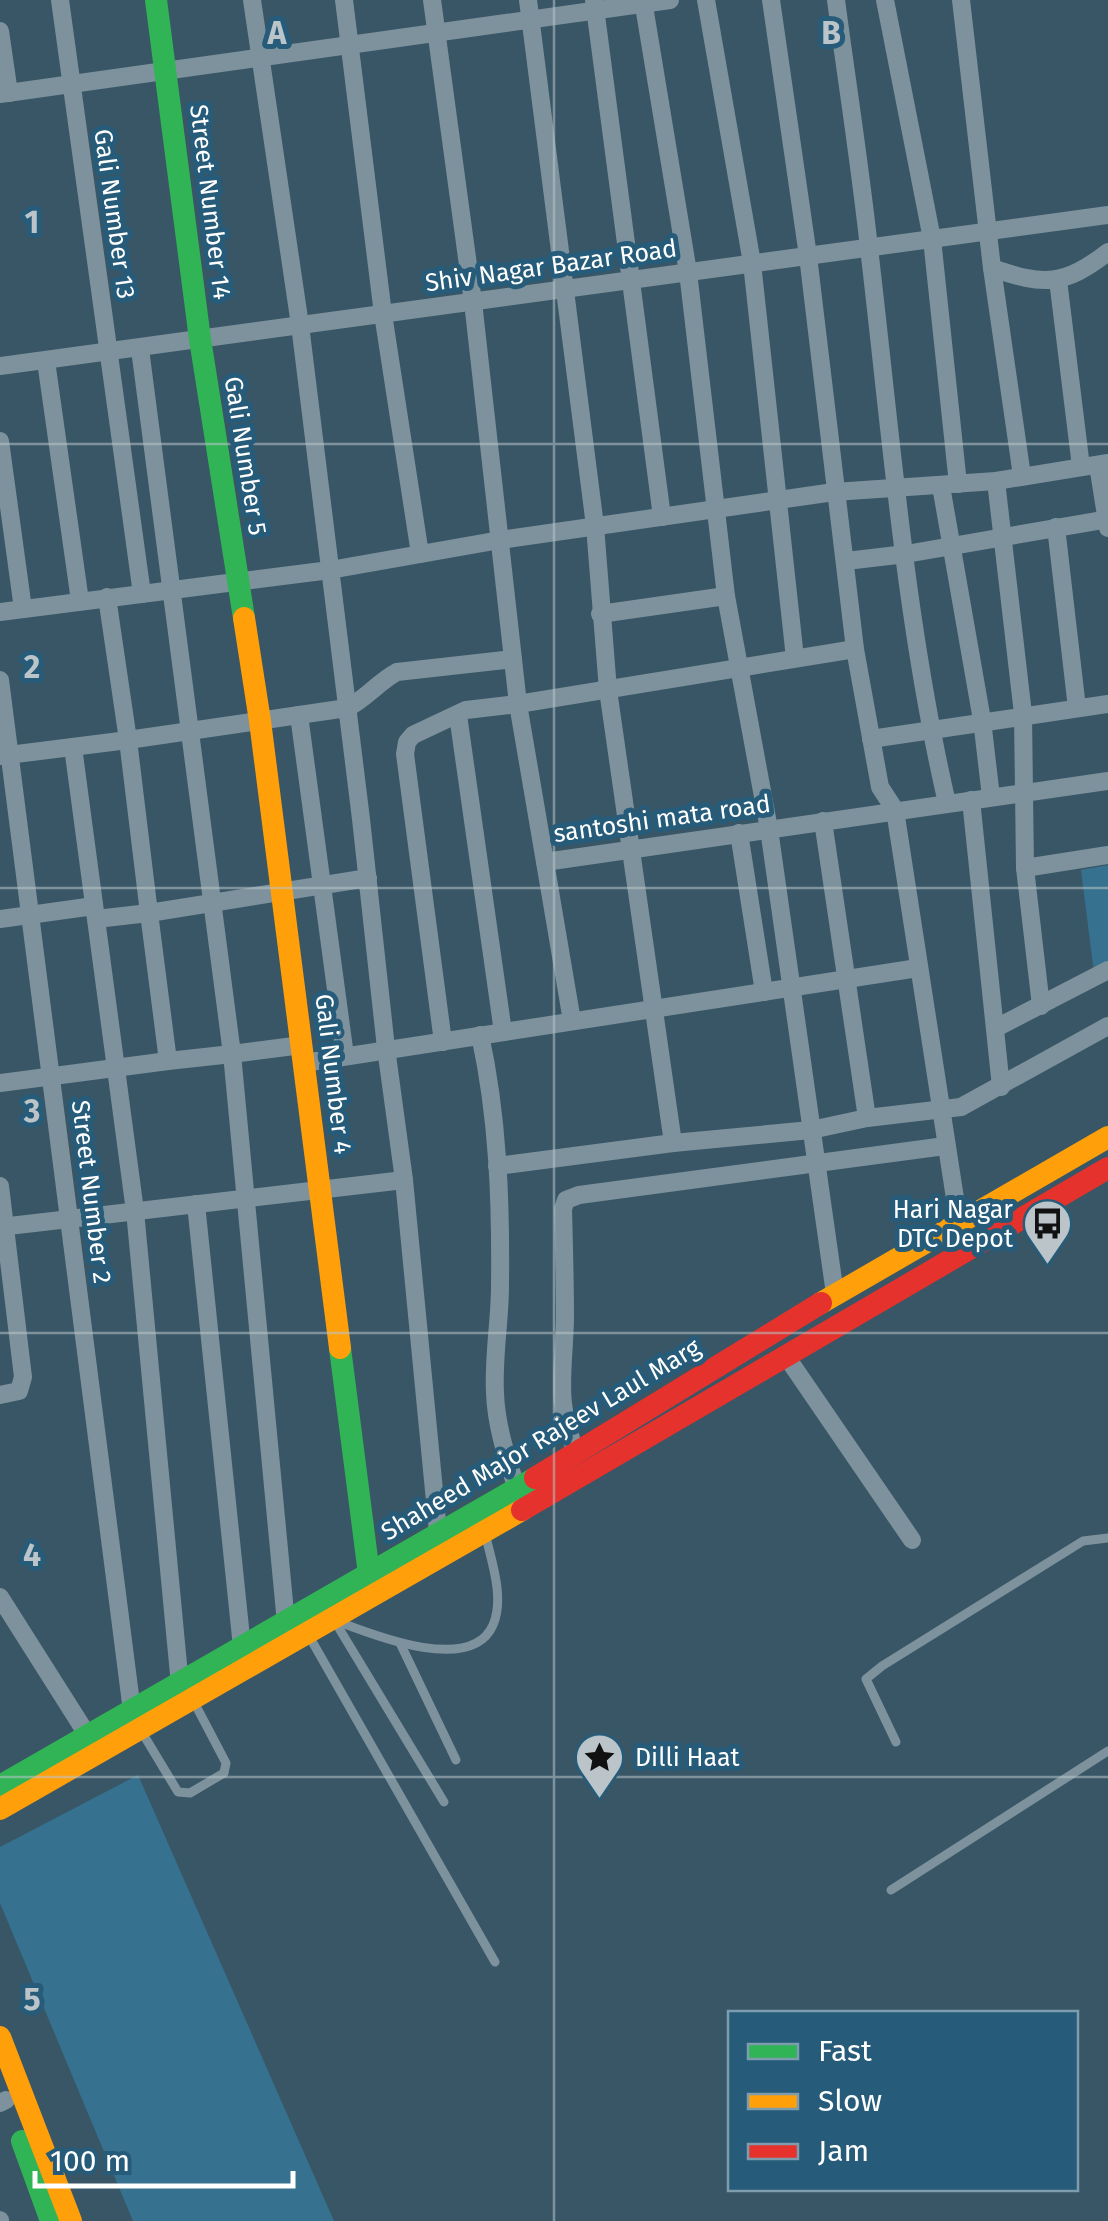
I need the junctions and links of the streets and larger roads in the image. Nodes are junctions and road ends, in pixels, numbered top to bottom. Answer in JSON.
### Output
{"nodes":[{"id":1,"x":60,"y":0,"type":"edge"},
{"id":2,"x":156,"y":0,"type":"edge"},
{"id":3,"x":252,"y":0,"type":"edge"},
{"id":4,"x":344,"y":0,"type":"edge"},
{"id":5,"x":432,"y":0,"type":"edge"},
{"id":6,"x":528,"y":0,"type":"edge"},
{"id":7,"x":670,"y":0,"type":"edge"},
{"id":8,"x":706,"y":0,"type":"edge"},
{"id":9,"x":771,"y":0,"type":"edge"},
{"id":10,"x":836,"y":0,"type":"edge"},
{"id":11,"x":885,"y":0,"type":"edge"},
{"id":12,"x":960,"y":0,"type":"edge"},
{"id":13,"x":644,"y":2,"type":"edge"},
{"id":14,"x":594,"y":6,"type":"edge"},
{"id":15,"x":531,"y":20,"type":"junction"},
{"id":16,"x":0,"y":30,"type":"edge"},
{"id":17,"x":436,"y":34,"type":"junction"},
{"id":18,"x":350,"y":46,"type":"junction"},
{"id":19,"x":260,"y":58,"type":"junction"},
{"id":20,"x":166,"y":71,"type":"junction"},
{"id":21,"x":71,"y":82,"type":"junction"},
{"id":22,"x":4,"y":93,"type":"edge"},
{"id":23,"x":1108,"y":214,"type":"edge"},
{"id":24,"x":988,"y":230,"type":"junction"},
{"id":25,"x":932,"y":239,"type":"junction"},
{"id":26,"x":869,"y":247,"type":"junction"},
{"id":27,"x":1108,"y":252,"type":"edge"},
{"id":28,"x":808,"y":256,"type":"junction"},
{"id":29,"x":752,"y":264,"type":"junction"},
{"id":30,"x":992,"y":268,"type":"junction"},
{"id":31,"x":688,"y":272,"type":"junction"},
{"id":32,"x":633,"y":280,"type":"junction"},
{"id":33,"x":1058,"y":280,"type":"junction"},
{"id":34,"x":565,"y":289,"type":"junction"},
{"id":35,"x":473,"y":302,"type":"junction"},
{"id":36,"x":383,"y":314,"type":"junction"},
{"id":37,"x":300,"y":326,"type":"junction"},
{"id":38,"x":200,"y":339,"type":"junction"},
{"id":39,"x":140,"y":348,"type":"junction"},
{"id":40,"x":108,"y":353,"type":"junction"},
{"id":41,"x":46,"y":361,"type":"junction"},
{"id":42,"x":0,"y":366,"type":"edge"},
{"id":43,"x":0,"y":441,"type":"edge"},
{"id":44,"x":1095,"y":465,"type":"edge"},
{"id":45,"x":1022,"y":476,"type":"junction"},
{"id":46,"x":996,"y":481,"type":"junction"},
{"id":47,"x":950,"y":485,"type":"junction"},
{"id":48,"x":893,"y":486,"type":"junction"},
{"id":49,"x":834,"y":492,"type":"junction"},
{"id":50,"x":778,"y":500,"type":"junction"},
{"id":51,"x":714,"y":510,"type":"junction"},
{"id":52,"x":662,"y":517,"type":"junction"},
{"id":53,"x":1107,"y":523,"type":"edge"},
{"id":54,"x":595,"y":526,"type":"junction"},
{"id":55,"x":1056,"y":527,"type":"junction"},
{"id":56,"x":1005,"y":535,"type":"junction"},
{"id":57,"x":500,"y":540,"type":"junction"},
{"id":58,"x":952,"y":546,"type":"junction"},
{"id":59,"x":420,"y":554,"type":"junction"},
{"id":60,"x":906,"y":554,"type":"junction"},
{"id":61,"x":846,"y":561,"type":"junction"},
{"id":62,"x":330,"y":570,"type":"junction"},
{"id":63,"x":236,"y":582,"type":"junction"},
{"id":64,"x":172,"y":591,"type":"junction"},
{"id":65,"x":142,"y":594,"type":"junction"},
{"id":66,"x":726,"y":596,"type":"junction"},
{"id":67,"x":107,"y":597,"type":"junction"},
{"id":68,"x":80,"y":601,"type":"junction"},
{"id":69,"x":23,"y":610,"type":"junction"},
{"id":70,"x":0,"y":612,"type":"edge"},
{"id":71,"x":600,"y":614,"type":"junction"},
{"id":72,"x":855,"y":649,"type":"junction"},
{"id":73,"x":513,"y":658,"type":"junction"},
{"id":74,"x":795,"y":658,"type":"junction"},
{"id":75,"x":738,"y":670,"type":"junction"},
{"id":76,"x":0,"y":680,"type":"edge"},
{"id":77,"x":608,"y":690,"type":"junction"},
{"id":78,"x":518,"y":704,"type":"junction"},
{"id":79,"x":1108,"y":704,"type":"edge"},
{"id":80,"x":347,"y":708,"type":"junction"},
{"id":81,"x":1077,"y":708,"type":"junction"},
{"id":82,"x":1023,"y":714,"type":"junction"},
{"id":83,"x":299,"y":715,"type":"junction"},
{"id":84,"x":458,"y":715,"type":"junction"},
{"id":85,"x":260,"y":720,"type":"junction"},
{"id":86,"x":982,"y":720,"type":"junction"},
{"id":87,"x":192,"y":731,"type":"junction"},
{"id":88,"x":930,"y":732,"type":"junction"},
{"id":89,"x":870,"y":739,"type":"junction"},
{"id":90,"x":128,"y":740,"type":"junction"},
{"id":91,"x":74,"y":747,"type":"junction"},
{"id":92,"x":4,"y":755,"type":"edge"},
{"id":93,"x":1108,"y":781,"type":"edge"},
{"id":94,"x":1026,"y":791,"type":"junction"},
{"id":95,"x":991,"y":797,"type":"junction"},
{"id":96,"x":971,"y":800,"type":"junction"},
{"id":97,"x":946,"y":803,"type":"junction"},
{"id":98,"x":895,"y":810,"type":"junction"},
{"id":99,"x":823,"y":822,"type":"junction"},
{"id":100,"x":769,"y":829,"type":"junction"},
{"id":101,"x":739,"y":833,"type":"junction"},
{"id":102,"x":632,"y":848,"type":"junction"},
{"id":103,"x":1108,"y":855,"type":"edge"},
{"id":104,"x":545,"y":862,"type":"junction"},
{"id":105,"x":1025,"y":868,"type":"junction"},
{"id":106,"x":368,"y":878,"type":"junction"},
{"id":107,"x":321,"y":885,"type":"junction"},
{"id":108,"x":282,"y":890,"type":"junction"},
{"id":109,"x":214,"y":902,"type":"junction"},
{"id":110,"x":95,"y":913,"type":"junction"},
{"id":111,"x":149,"y":913,"type":"junction"},
{"id":112,"x":30,"y":915,"type":"junction"},
{"id":113,"x":0,"y":919,"type":"edge"},
{"id":114,"x":918,"y":968,"type":"junction"},
{"id":115,"x":1108,"y":970,"type":"edge"},
{"id":116,"x":844,"y":980,"type":"junction"},
{"id":117,"x":792,"y":988,"type":"junction"},
{"id":118,"x":764,"y":992,"type":"junction"},
{"id":119,"x":1041,"y":1006,"type":"junction"},
{"id":120,"x":654,"y":1008,"type":"junction"},
{"id":121,"x":572,"y":1021,"type":"junction"},
{"id":122,"x":1108,"y":1026,"type":"edge"},
{"id":123,"x":996,"y":1028,"type":"junction"},
{"id":124,"x":502,"y":1032,"type":"junction"},
{"id":125,"x":480,"y":1035,"type":"junction"},
{"id":126,"x":443,"y":1042,"type":"junction"},
{"id":127,"x":386,"y":1048,"type":"junction"},
{"id":128,"x":232,"y":1054,"type":"junction"},
{"id":129,"x":303,"y":1054,"type":"junction"},
{"id":130,"x":344,"y":1056,"type":"junction"},
{"id":131,"x":168,"y":1061,"type":"junction"},
{"id":132,"x":114,"y":1068,"type":"junction"},
{"id":133,"x":51,"y":1076,"type":"junction"},
{"id":134,"x":0,"y":1083,"type":"edge"},
{"id":135,"x":1000,"y":1087,"type":"junction"},
{"id":136,"x":939,"y":1111,"type":"junction"},
{"id":137,"x":867,"y":1118,"type":"junction"},
{"id":138,"x":811,"y":1130,"type":"junction"},
{"id":139,"x":1108,"y":1138,"type":"edge"},
{"id":140,"x":674,"y":1142,"type":"junction"},
{"id":141,"x":945,"y":1146,"type":"junction"},
{"id":142,"x":815,"y":1164,"type":"junction"},
{"id":143,"x":498,"y":1166,"type":"junction"},
{"id":144,"x":1108,"y":1168,"type":"edge"},
{"id":145,"x":404,"y":1180,"type":"junction"},
{"id":146,"x":0,"y":1186,"type":"edge"},
{"id":147,"x":320,"y":1190,"type":"junction"},
{"id":148,"x":247,"y":1198,"type":"junction"},
{"id":149,"x":196,"y":1204,"type":"junction"},
{"id":150,"x":135,"y":1211,"type":"junction"},
{"id":151,"x":69,"y":1218,"type":"junction"},
{"id":152,"x":959,"y":1224,"type":"junction"},
{"id":153,"x":3,"y":1227,"type":"edge"},
{"id":154,"x":835,"y":1294,"type":"junction"},
{"id":155,"x":786,"y":1356,"type":"junction"},
{"id":156,"x":0,"y":1395,"type":"edge"},
{"id":157,"x":577,"y":1454,"type":"junction"},
{"id":158,"x":517,"y":1489,"type":"junction"},
{"id":159,"x":438,"y":1532,"type":"junction"},
{"id":160,"x":912,"y":1540,"type":"dead end"},
{"id":161,"x":369,"y":1574,"type":"junction"},
{"id":162,"x":0,"y":1596,"type":"edge"},
{"id":163,"x":297,"y":1628,"type":"junction"},
{"id":164,"x":242,"y":1646,"type":"junction"},
{"id":165,"x":187,"y":1692,"type":"junction"},
{"id":166,"x":136,"y":1720,"type":"junction"},
{"id":167,"x":88,"y":1736,"type":"junction"},
{"id":168,"x":0,"y":1786,"type":"edge"},
{"id":169,"x":0,"y":1809,"type":"edge"},
{"id":170,"x":0,"y":2037,"type":"edge"},
{"id":171,"x":2,"y":2095,"type":"edge"},
{"id":172,"x":51,"y":2221,"type":"edge"},
{"id":173,"x":71,"y":2221,"type":"edge"}],
"edges":[{"from":1,"to":21,"type":"street","name":"Gali Number 13"},
{"from":2,"to":20,"type":"street","name":"Street Number 14"},
{"from":3,"to":19,"type":"street"},
{"from":4,"to":18,"type":"street"},
{"from":5,"to":17,"type":"street","name":"santoshi mata road"},
{"from":6,"to":15,"type":"street"},
{"from":7,"to":13,"type":"street"},
{"from":8,"to":29,"type":"street"},
{"from":9,"to":28,"type":"street"},
{"from":10,"to":26,"type":"street"},
{"from":11,"to":25,"type":"street"},
{"from":12,"to":24,"type":"street"},
{"from":13,"to":14,"type":"street"},
{"from":13,"to":31,"type":"street"},
{"from":14,"to":15,"type":"street"},
{"from":14,"to":32,"type":"street"},
{"from":15,"to":17,"type":"street"},
{"from":15,"to":34,"type":"street"},
{"from":16,"to":22,"type":"street"},
{"from":17,"to":18,"type":"street"},
{"from":17,"to":35,"type":"street","name":"santoshi mata road"},
{"from":18,"to":19,"type":"street"},
{"from":18,"to":36,"type":"street"},
{"from":19,"to":20,"type":"street"},
{"from":19,"to":37,"type":"street"},
{"from":20,"to":21,"type":"street"},
{"from":20,"to":38,"type":"street","name":"Street Number 14"},
{"from":21,"to":22,"type":"street"},
{"from":21,"to":40,"type":"street","name":"Gali Number 13"},
{"from":23,"to":24,"type":"street","name":"Shiv Nagar Bazar Road"},
{"from":24,"to":25,"type":"street","name":"Shiv Nagar Bazar Road"},
{"from":24,"to":30,"type":"street"},
{"from":25,"to":26,"type":"street","name":"Shiv Nagar Bazar Road"},
{"from":25,"to":47,"type":"street"},
{"from":26,"to":28,"type":"street","name":"Shiv Nagar Bazar Road"},
{"from":26,"to":48,"type":"street"},
{"from":27,"to":33,"type":"street"},
{"from":28,"to":29,"type":"street","name":"Shiv Nagar Bazar Road"},
{"from":28,"to":49,"type":"street"},
{"from":29,"to":31,"type":"street","name":"Shiv Nagar Bazar Road"},
{"from":29,"to":50,"type":"street"},
{"from":30,"to":33,"type":"street"},
{"from":30,"to":45,"type":"street"},
{"from":31,"to":32,"type":"street","name":"Shiv Nagar Bazar Road"},
{"from":31,"to":51,"type":"street"},
{"from":32,"to":34,"type":"street","name":"Shiv Nagar Bazar Road"},
{"from":32,"to":52,"type":"street"},
{"from":33,"to":44,"type":"street"},
{"from":34,"to":35,"type":"street","name":"Shiv Nagar Bazar Road"},
{"from":34,"to":54,"type":"street"},
{"from":35,"to":36,"type":"street","name":"Shiv Nagar Bazar Road"},
{"from":35,"to":57,"type":"street","name":"santoshi mata road"},
{"from":36,"to":37,"type":"street","name":"Shiv Nagar Bazar Road"},
{"from":36,"to":59,"type":"street"},
{"from":37,"to":38,"type":"street","name":"Shiv Nagar Bazar Road"},
{"from":37,"to":62,"type":"street"},
{"from":38,"to":39,"type":"street","name":"Shiv Nagar Bazar Road"},
{"from":38,"to":63,"type":"street","name":"Gali Number 5"},
{"from":39,"to":40,"type":"street","name":"Shiv Nagar Bazar Road"},
{"from":39,"to":64,"type":"street"},
{"from":40,"to":41,"type":"street","name":"Shiv Nagar Bazar Road"},
{"from":40,"to":65,"type":"street","name":"Gali Number 13"},
{"from":41,"to":42,"type":"street","name":"Shiv Nagar Bazar Road"},
{"from":41,"to":68,"type":"street"},
{"from":43,"to":69,"type":"street"},
{"from":44,"to":45,"type":"street"},
{"from":44,"to":53,"type":"street"},
{"from":45,"to":46,"type":"street"},
{"from":46,"to":47,"type":"street"},
{"from":46,"to":56,"type":"street"},
{"from":47,"to":48,"type":"street"},
{"from":47,"to":58,"type":"street"},
{"from":48,"to":49,"type":"street"},
{"from":48,"to":60,"type":"street"},
{"from":49,"to":50,"type":"street"},
{"from":49,"to":61,"type":"street"},
{"from":50,"to":51,"type":"street"},
{"from":50,"to":74,"type":"street"},
{"from":51,"to":52,"type":"street"},
{"from":51,"to":66,"type":"street"},
{"from":52,"to":54,"type":"street"},
{"from":53,"to":55,"type":"street"},
{"from":54,"to":57,"type":"street"},
{"from":54,"to":71,"type":"street"},
{"from":55,"to":56,"type":"street"},
{"from":55,"to":81,"type":"street"},
{"from":56,"to":58,"type":"street"},
{"from":56,"to":82,"type":"street"},
{"from":57,"to":59,"type":"street"},
{"from":57,"to":73,"type":"street","name":"santoshi mata road"},
{"from":58,"to":60,"type":"street"},
{"from":58,"to":86,"type":"street"},
{"from":59,"to":62,"type":"street"},
{"from":60,"to":61,"type":"street"},
{"from":60,"to":88,"type":"street"},
{"from":61,"to":72,"type":"street"},
{"from":62,"to":63,"type":"street"},
{"from":62,"to":80,"type":"street"},
{"from":63,"to":64,"type":"street"},
{"from":63,"to":85,"type":"street","name":"Gali Number 4"},
{"from":64,"to":65,"type":"street"},
{"from":64,"to":87,"type":"street"},
{"from":65,"to":67,"type":"street"},
{"from":66,"to":71,"type":"street"},
{"from":66,"to":75,"type":"street"},
{"from":67,"to":68,"type":"street"},
{"from":67,"to":90,"type":"street"},
{"from":68,"to":69,"type":"street"},
{"from":69,"to":70,"type":"street"},
{"from":71,"to":77,"type":"street"},
{"from":72,"to":74,"type":"street"},
{"from":72,"to":89,"type":"street"},
{"from":73,"to":78,"type":"street","name":"santoshi mata road"},
{"from":73,"to":80,"type":"street"},
{"from":74,"to":75,"type":"street"},
{"from":75,"to":77,"type":"street"},
{"from":75,"to":100,"type":"street"},
{"from":76,"to":92,"type":"street","name":"Street Number 2"},
{"from":77,"to":78,"type":"street"},
{"from":77,"to":102,"type":"street"},
{"from":78,"to":84,"type":"street"},
{"from":78,"to":104,"type":"street","name":"santoshi mata road"},
{"from":79,"to":81,"type":"street"},
{"from":80,"to":83,"type":"street"},
{"from":80,"to":106,"type":"street"},
{"from":81,"to":82,"type":"street"},
{"from":82,"to":86,"type":"street"},
{"from":82,"to":94,"type":"street"},
{"from":83,"to":85,"type":"street"},
{"from":83,"to":107,"type":"street"},
{"from":84,"to":124,"type":"street"},
{"from":84,"to":126,"type":"street"},
{"from":85,"to":87,"type":"street"},
{"from":85,"to":108,"type":"street","name":"Gali Number 4"},
{"from":86,"to":88,"type":"street"},
{"from":86,"to":95,"type":"street"},
{"from":87,"to":90,"type":"street"},
{"from":87,"to":109,"type":"street"},
{"from":88,"to":89,"type":"street"},
{"from":88,"to":97,"type":"street"},
{"from":89,"to":98,"type":"street"},
{"from":90,"to":91,"type":"street"},
{"from":90,"to":111,"type":"street"},
{"from":91,"to":92,"type":"street"},
{"from":91,"to":110,"type":"street"},
{"from":92,"to":112,"type":"street","name":"Street Number 2"},
{"from":93,"to":94,"type":"street","name":"santoshi mata road"},
{"from":94,"to":95,"type":"street","name":"santoshi mata road"},
{"from":94,"to":105,"type":"street"},
{"from":95,"to":96,"type":"street","name":"santoshi mata road"},
{"from":96,"to":97,"type":"street","name":"santoshi mata road"},
{"from":96,"to":123,"type":"street"},
{"from":97,"to":98,"type":"street","name":"santoshi mata road"},
{"from":98,"to":99,"type":"street","name":"santoshi mata road"},
{"from":98,"to":114,"type":"street"},
{"from":99,"to":100,"type":"street","name":"santoshi mata road"},
{"from":99,"to":116,"type":"street"},
{"from":100,"to":101,"type":"street","name":"santoshi mata road"},
{"from":100,"to":117,"type":"street"},
{"from":101,"to":102,"type":"street","name":"santoshi mata road"},
{"from":101,"to":118,"type":"street"},
{"from":102,"to":104,"type":"street","name":"santoshi mata road"},
{"from":102,"to":120,"type":"street"},
{"from":103,"to":105,"type":"street"},
{"from":104,"to":121,"type":"street"},
{"from":105,"to":119,"type":"street"},
{"from":106,"to":107,"type":"street"},
{"from":106,"to":127,"type":"street"},
{"from":107,"to":108,"type":"street"},
{"from":107,"to":130,"type":"street"},
{"from":108,"to":109,"type":"street"},
{"from":108,"to":129,"type":"street","name":"Gali Number 4"},
{"from":109,"to":111,"type":"street"},
{"from":109,"to":128,"type":"street"},
{"from":110,"to":111,"type":"street"},
{"from":110,"to":112,"type":"street"},
{"from":110,"to":132,"type":"street"},
{"from":111,"to":131,"type":"street"},
{"from":112,"to":113,"type":"street"},
{"from":112,"to":133,"type":"street","name":"Street Number 2"},
{"from":114,"to":116,"type":"street"},
{"from":114,"to":136,"type":"street"},
{"from":115,"to":119,"type":"street"},
{"from":116,"to":117,"type":"street"},
{"from":116,"to":137,"type":"street"},
{"from":117,"to":118,"type":"street"},
{"from":117,"to":138,"type":"street"},
{"from":118,"to":120,"type":"street"},
{"from":119,"to":123,"type":"street"},
{"from":120,"to":121,"type":"street"},
{"from":120,"to":140,"type":"street"},
{"from":121,"to":124,"type":"street"},
{"from":122,"to":135,"type":"street"},
{"from":123,"to":135,"type":"street"},
{"from":124,"to":125,"type":"street"},
{"from":125,"to":126,"type":"street"},
{"from":125,"to":143,"type":"street"},
{"from":126,"to":127,"type":"street"},
{"from":127,"to":130,"type":"street"},
{"from":127,"to":145,"type":"street"},
{"from":128,"to":129,"type":"street"},
{"from":128,"to":131,"type":"street"},
{"from":128,"to":148,"type":"street"},
{"from":129,"to":130,"type":"street"},
{"from":129,"to":147,"type":"street","name":"Gali Number 4"},
{"from":131,"to":132,"type":"street"},
{"from":132,"to":133,"type":"street"},
{"from":132,"to":150,"type":"street"},
{"from":133,"to":134,"type":"street"},
{"from":133,"to":151,"type":"street","name":"Street Number 2"},
{"from":135,"to":136,"type":"street"},
{"from":136,"to":137,"type":"street"},
{"from":136,"to":141,"type":"street"},
{"from":137,"to":138,"type":"street"},
{"from":138,"to":140,"type":"street"},
{"from":138,"to":142,"type":"street"},
{"from":139,"to":152,"type":"street","name":"Shaheed Major Rajeev Laul Marg"},
{"from":140,"to":143,"type":"street"},
{"from":141,"to":142,"type":"street"},
{"from":141,"to":152,"type":"street"},
{"from":142,"to":154,"type":"street"},
{"from":142,"to":157,"type":"street"},
{"from":143,"to":158,"type":"street"},
{"from":144,"to":155,"type":"street","name":"Shaheed Major Rajeev Laul Marg"},
{"from":145,"to":147,"type":"street"},
{"from":145,"to":159,"type":"street"},
{"from":146,"to":153,"type":"street"},
{"from":147,"to":148,"type":"street"},
{"from":147,"to":161,"type":"street","name":"Gali Number 4"},
{"from":148,"to":149,"type":"street"},
{"from":148,"to":163,"type":"street"},
{"from":149,"to":150,"type":"street"},
{"from":149,"to":164,"type":"street"},
{"from":150,"to":151,"type":"street"},
{"from":150,"to":165,"type":"street"},
{"from":151,"to":153,"type":"street"},
{"from":151,"to":166,"type":"street","name":"Street Number 2"},
{"from":152,"to":154,"type":"street","name":"Shaheed Major Rajeev Laul Marg"},
{"from":153,"to":156,"type":"street"},
{"from":154,"to":157,"type":"street","name":"Shaheed Major Rajeev Laul Marg"},
{"from":155,"to":160,"type":"street"},
{"from":155,"to":163,"type":"street","name":"Shaheed Major Rajeev Laul Marg"},
{"from":157,"to":158,"type":"street","name":"Shaheed Major Rajeev Laul Marg"},
{"from":158,"to":159,"type":"street","name":"Shaheed Major Rajeev Laul Marg"},
{"from":159,"to":161,"type":"street","name":"Shaheed Major Rajeev Laul Marg"},
{"from":161,"to":163,"type":"street","name":"Shaheed Major Rajeev Laul Marg"},
{"from":162,"to":167,"type":"street"},
{"from":163,"to":164,"type":"street","name":"Shaheed Major Rajeev Laul Marg"},
{"from":163,"to":165,"type":"street","name":"Shaheed Major Rajeev Laul Marg"},
{"from":164,"to":165,"type":"street","name":"Shaheed Major Rajeev Laul Marg"},
{"from":165,"to":166,"type":"street","name":"Shaheed Major Rajeev Laul Marg"},
{"from":166,"to":167,"type":"street","name":"Shaheed Major Rajeev Laul Marg"},
{"from":166,"to":169,"type":"street","name":"Shaheed Major Rajeev Laul Marg"},
{"from":167,"to":168,"type":"street","name":"Shaheed Major Rajeev Laul Marg"},
{"from":170,"to":173,"type":"street"},
{"from":171,"to":172,"type":"street"}]}
